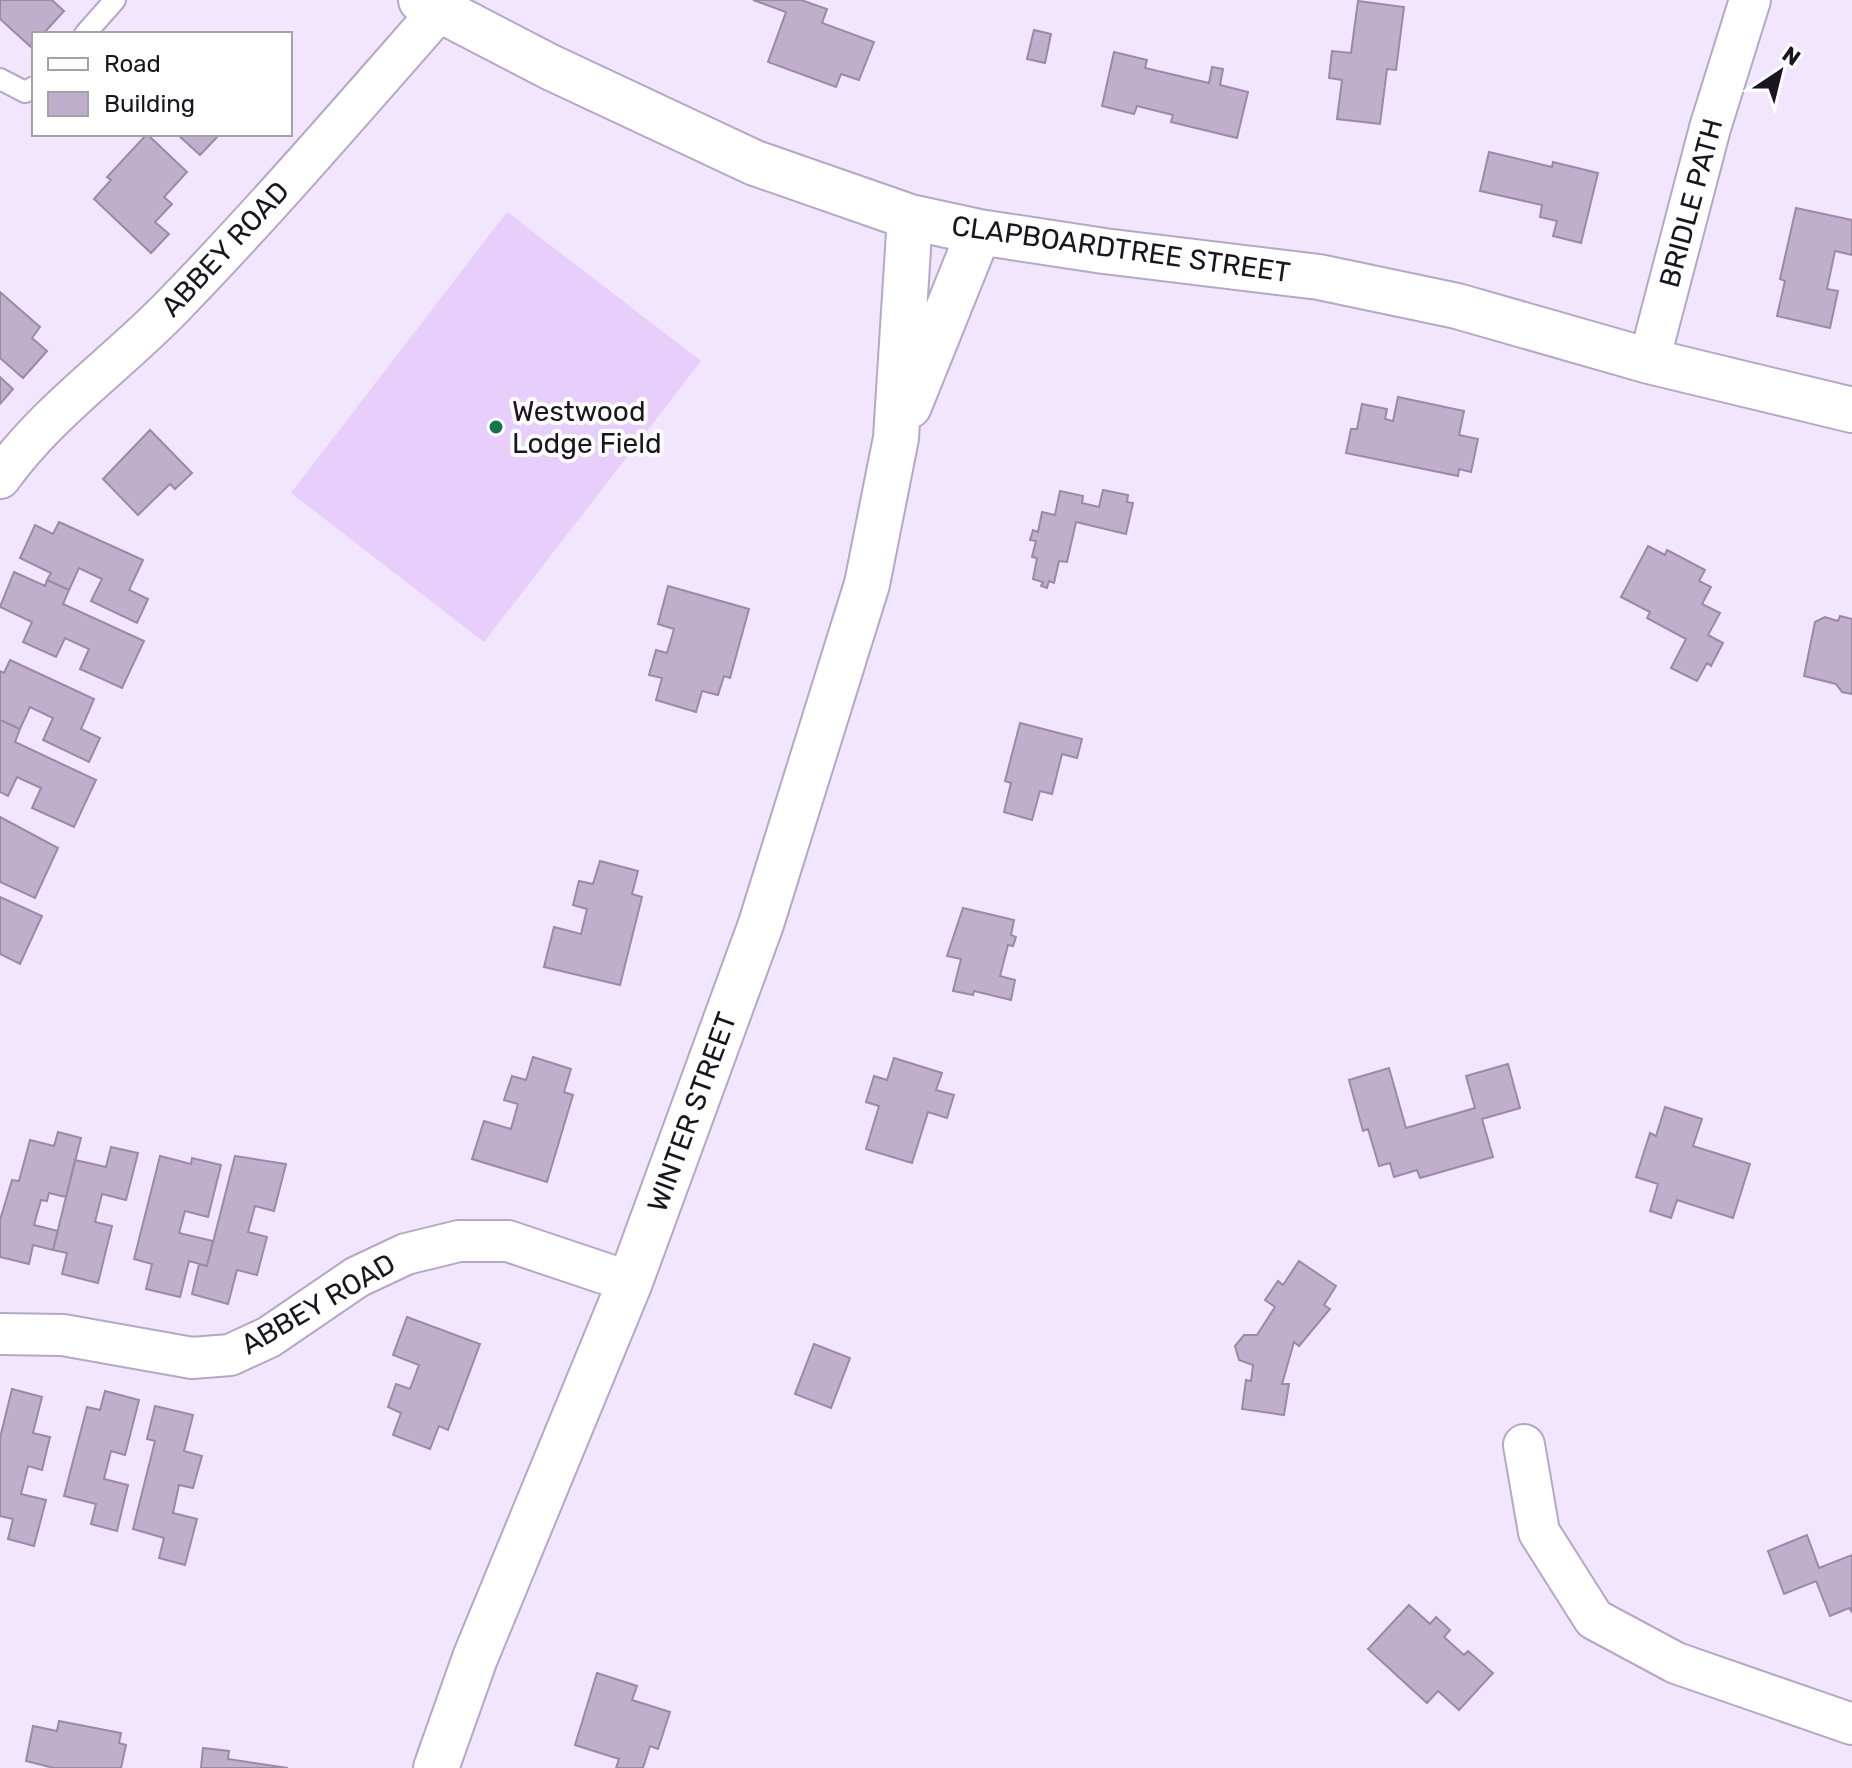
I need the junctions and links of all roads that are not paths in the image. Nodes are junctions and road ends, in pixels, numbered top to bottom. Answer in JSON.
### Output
{"nodes":[{"id":1,"x":115,"y":0,"type":"edge"},
{"id":2,"x":1750,"y":0,"type":"edge"},
{"id":3,"x":430,"y":5,"type":"edge"},
{"id":4,"x":87,"y":32,"type":"edge"},
{"id":5,"x":0,"y":79,"type":"edge"},
{"id":6,"x":32,"y":88,"type":"edge"},
{"id":7,"x":910,"y":217,"type":"junction"},
{"id":8,"x":979,"y":232,"type":"junction"},
{"id":9,"x":1649,"y":361,"type":"junction"},
{"id":10,"x":1852,"y":410,"type":"edge"},
{"id":11,"x":896,"y":438,"type":"junction"},
{"id":12,"x":0,"y":478,"type":"edge"},
{"id":13,"x":630,"y":1282,"type":"junction"},
{"id":14,"x":0,"y":1334,"type":"edge"},
{"id":15,"x":1524,"y":1445,"type":"dead end"},
{"id":16,"x":1852,"y":1724,"type":"edge"},
{"id":17,"x":436,"y":1768,"type":"edge"}],
"edges":[{"from":1,"to":4,"type":"lane"},
{"from":2,"to":9,"type":"street","name":"BRIDLE PATH"},
{"from":3,"to":7,"type":"street","name":"CLAPBOARDTREE STREET"},
{"from":3,"to":12,"type":"street","name":"ABBEY ROAD"},
{"from":5,"to":6,"type":"lane"},
{"from":7,"to":8,"type":"street","name":"CLAPBOARDTREE STREET"},
{"from":7,"to":11,"type":"street","name":"WINTER STREET"},
{"from":8,"to":9,"type":"street","name":"CLAPBOARDTREE STREET"},
{"from":8,"to":11,"type":"street","name":"WINTER STREET"},
{"from":9,"to":10,"type":"street","name":"CLAPBOARDTREE STREET"},
{"from":11,"to":13,"type":"street","name":"WINTER STREET"},
{"from":13,"to":14,"type":"street","name":"ABBEY ROAD"},
{"from":13,"to":17,"type":"street","name":"WINTER STREET"},
{"from":15,"to":16,"type":"street"}]}
